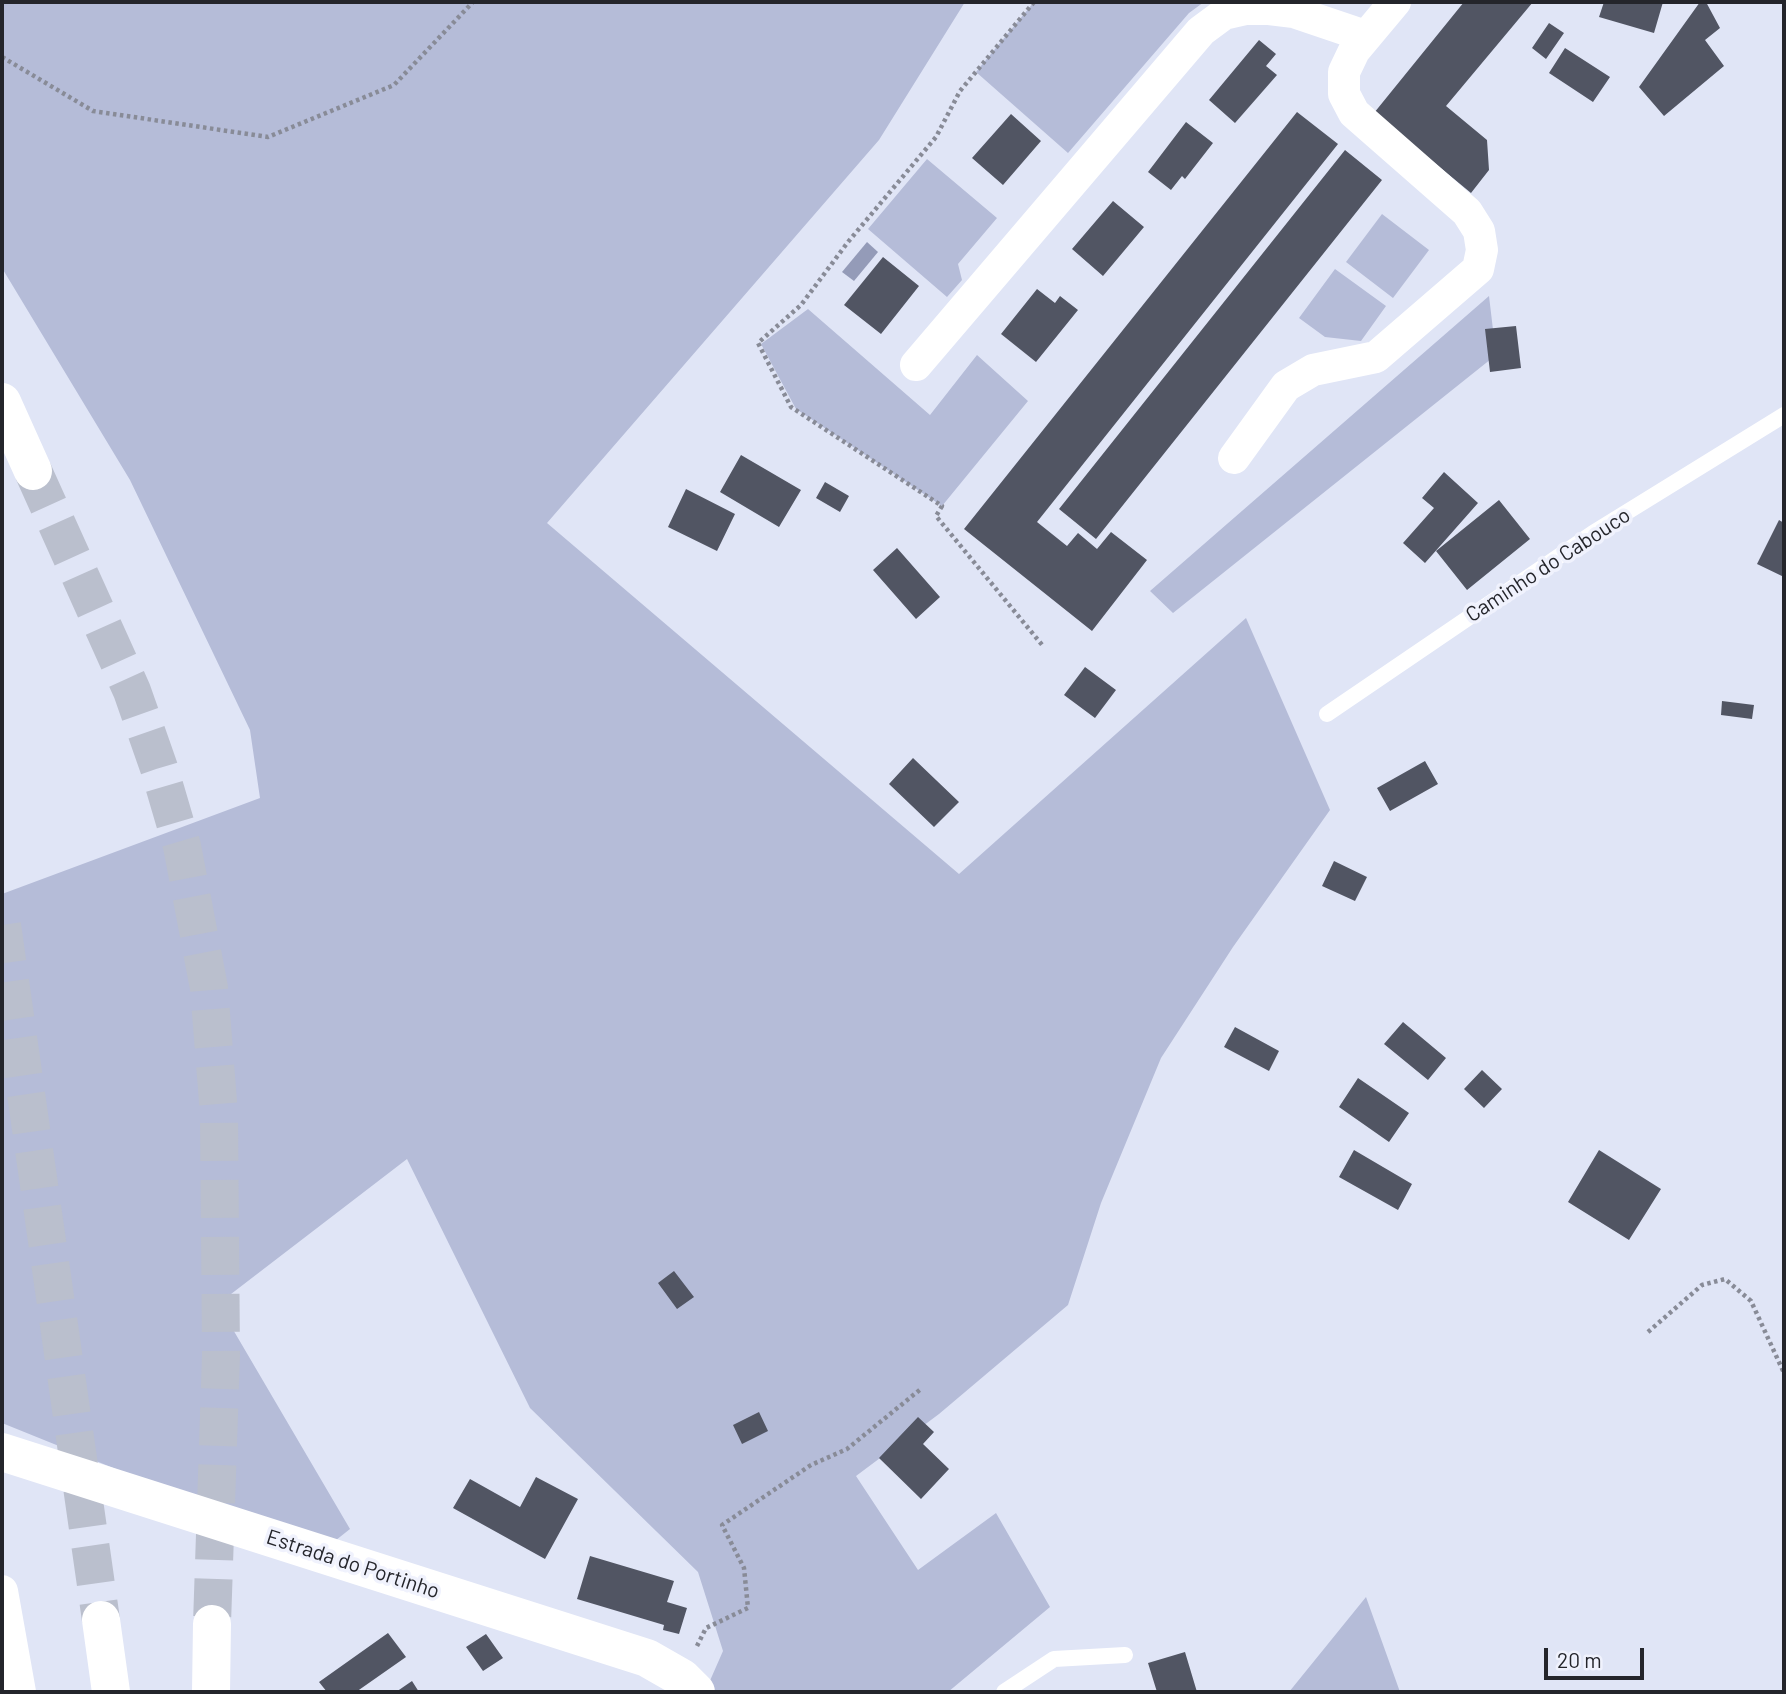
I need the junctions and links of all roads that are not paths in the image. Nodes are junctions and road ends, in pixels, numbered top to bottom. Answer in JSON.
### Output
{"nodes":[{"id":1,"x":1395,"y":2,"type":"edge"},
{"id":2,"x":1365,"y":36,"type":"junction"},
{"id":3,"x":916,"y":365,"type":"dead end"},
{"id":4,"x":2,"y":402,"type":"edge"},
{"id":5,"x":1779,"y":419,"type":"edge"},
{"id":6,"x":1234,"y":458,"type":"dead end"},
{"id":7,"x":33,"y":471,"type":"tunnel mouth"},
{"id":8,"x":1327,"y":714,"type":"dead end"},
{"id":9,"x":2,"y":1452,"type":"edge"},
{"id":10,"x":2,"y":1591,"type":"edge"},
{"id":11,"x":101,"y":1620,"type":"tunnel mouth"},
{"id":12,"x":212,"y":1625,"type":"tunnel mouth"},
{"id":13,"x":1125,"y":1655,"type":"dead end"},
{"id":14,"x":689,"y":1685,"type":"edge"},
{"id":15,"x":20,"y":1692,"type":"edge"},
{"id":16,"x":111,"y":1692,"type":"edge"},
{"id":17,"x":211,"y":1692,"type":"edge"},
{"id":18,"x":1004,"y":1692,"type":"edge"}],
"edges":[{"from":1,"to":2,"type":"street"},
{"from":2,"to":3,"type":"street"},
{"from":2,"to":6,"type":"street"},
{"from":4,"to":7,"type":"main road"},
{"from":5,"to":8,"type":"lane","name":"Caminho do Cabouco"},
{"from":9,"to":14,"type":"main road","name":"Estrada do Portinho"},
{"from":10,"to":15,"type":"street"},
{"from":11,"to":16,"type":"main road"},
{"from":12,"to":17,"type":"main road"},
{"from":13,"to":18,"type":"lane"}]}
